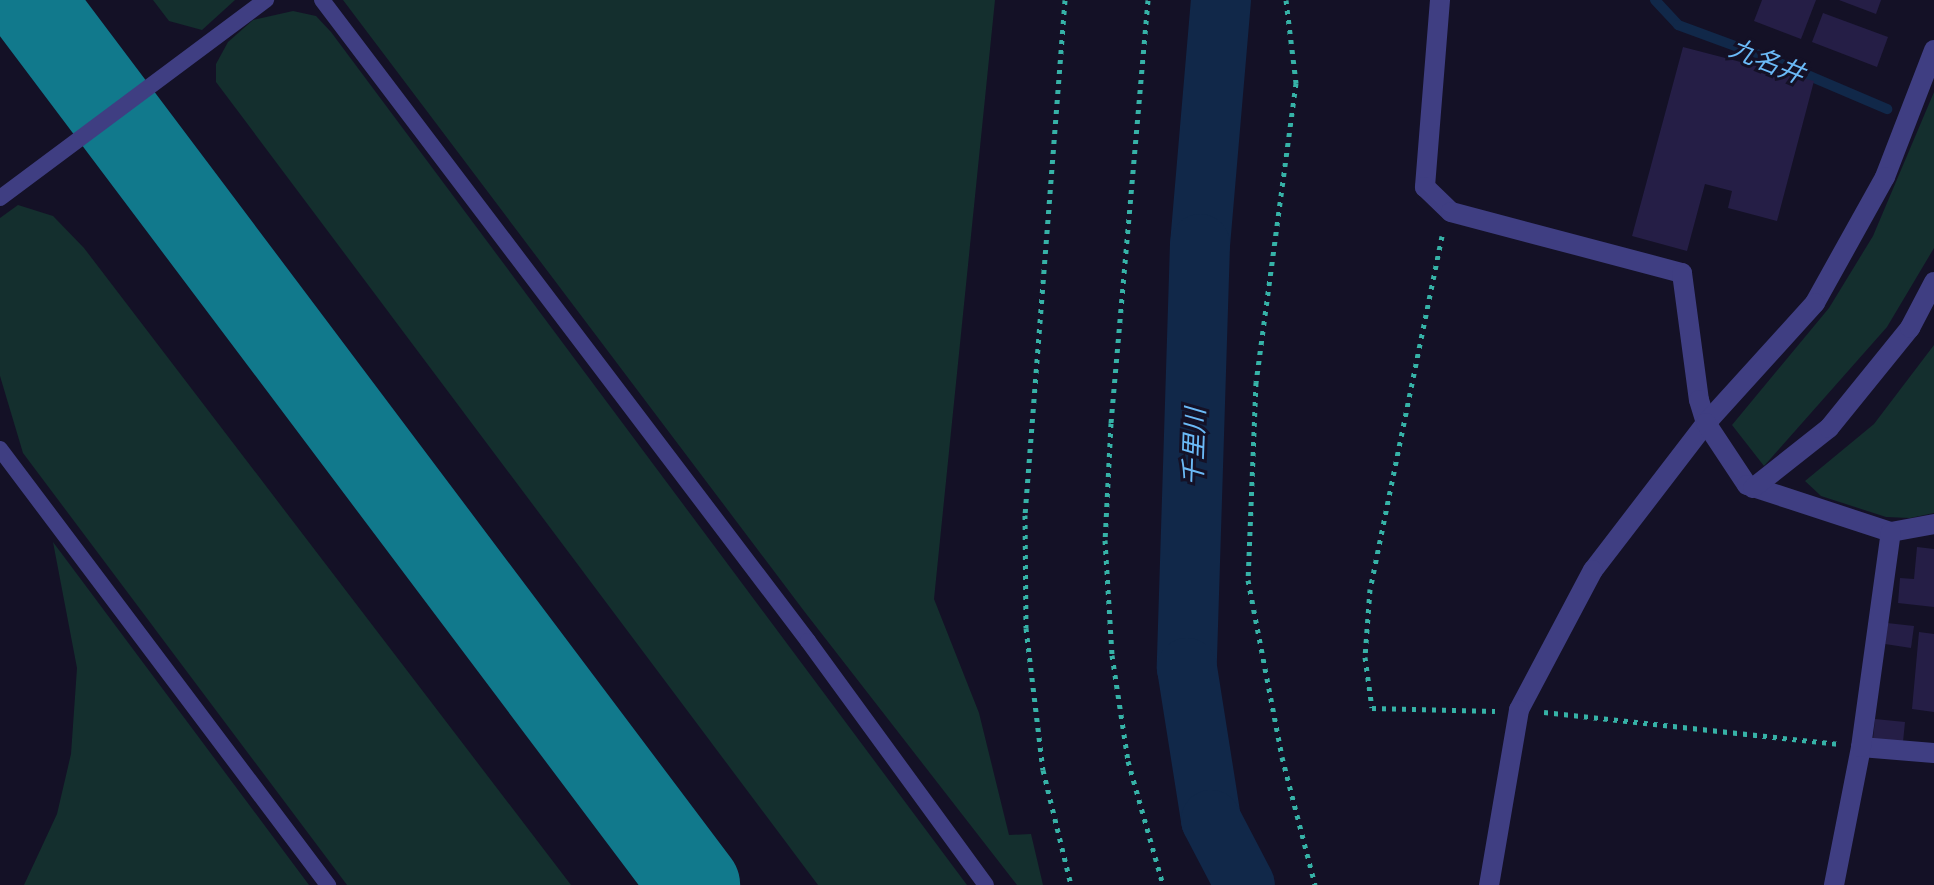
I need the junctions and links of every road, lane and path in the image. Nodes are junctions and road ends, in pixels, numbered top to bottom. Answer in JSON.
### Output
{"nodes":[{"id":1,"x":266,"y":0,"type":"edge"},
{"id":2,"x":322,"y":0,"type":"edge"},
{"id":3,"x":1065,"y":0,"type":"edge"},
{"id":4,"x":1148,"y":0,"type":"edge"},
{"id":5,"x":1286,"y":0,"type":"edge"},
{"id":6,"x":1440,"y":0,"type":"edge"},
{"id":7,"x":1934,"y":50,"type":"edge"},
{"id":8,"x":0,"y":198,"type":"edge"},
{"id":9,"x":1451,"y":212,"type":"junction"},
{"id":10,"x":1934,"y":282,"type":"edge"},
{"id":11,"x":1706,"y":423,"type":"junction"},
{"id":12,"x":0,"y":449,"type":"edge"},
{"id":13,"x":1753,"y":488,"type":"junction"},
{"id":14,"x":1934,"y":524,"type":"edge"},
{"id":15,"x":1891,"y":532,"type":"junction"},
{"id":16,"x":1519,"y":710,"type":"junction"},
{"id":17,"x":1861,"y":747,"type":"junction"},
{"id":18,"x":1934,"y":753,"type":"edge"},
{"id":19,"x":328,"y":885,"type":"edge"},
{"id":20,"x":986,"y":885,"type":"edge"},
{"id":21,"x":1071,"y":885,"type":"edge"},
{"id":22,"x":1163,"y":885,"type":"edge"},
{"id":23,"x":1315,"y":885,"type":"edge"},
{"id":24,"x":1489,"y":885,"type":"edge"},
{"id":25,"x":1834,"y":885,"type":"edge"}],
"edges":[{"from":1,"to":8,"type":"lane"},
{"from":2,"to":20,"type":"lane"},
{"from":3,"to":21,"type":"path"},
{"from":4,"to":22,"type":"path"},
{"from":5,"to":23,"type":"path"},
{"from":6,"to":9,"type":"street"},
{"from":7,"to":11,"type":"street"},
{"from":9,"to":11,"type":"street"},
{"from":9,"to":16,"type":"path"},
{"from":10,"to":13,"type":"street"},
{"from":11,"to":13,"type":"street"},
{"from":11,"to":16,"type":"street"},
{"from":12,"to":19,"type":"lane"},
{"from":13,"to":15,"type":"street"},
{"from":14,"to":15,"type":"street"},
{"from":15,"to":17,"type":"street"},
{"from":16,"to":17,"type":"path"},
{"from":16,"to":24,"type":"street"},
{"from":17,"to":18,"type":"street"},
{"from":17,"to":25,"type":"street"}]}
